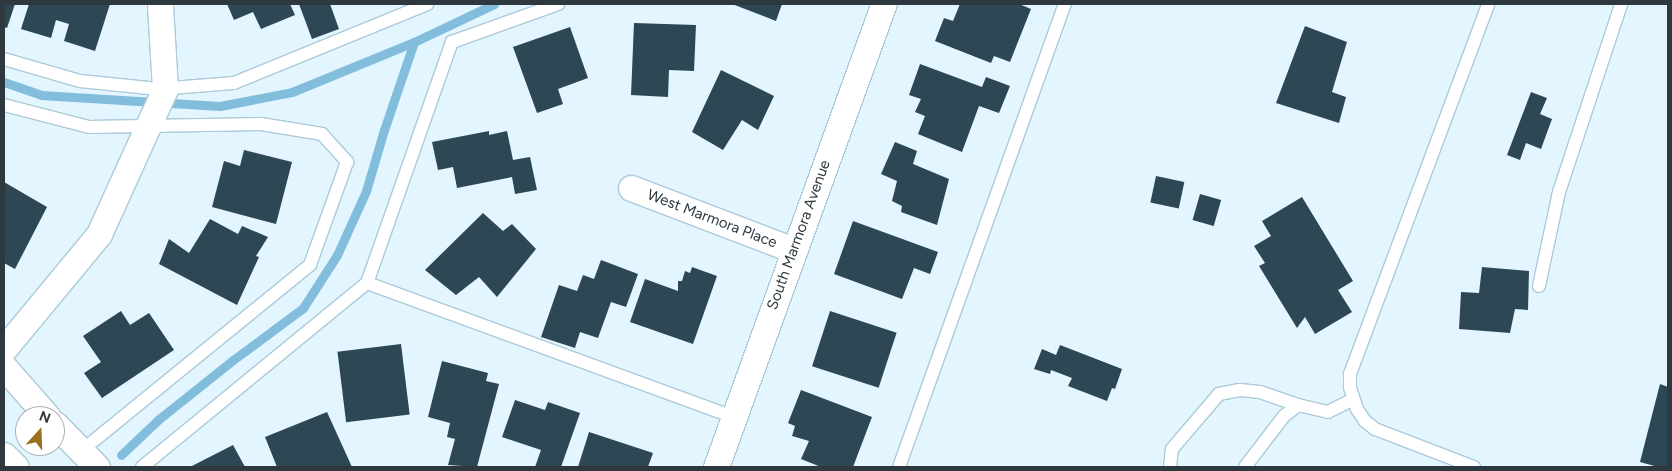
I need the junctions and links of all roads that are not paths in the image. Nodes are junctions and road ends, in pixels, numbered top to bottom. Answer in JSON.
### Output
{"nodes":[{"id":1,"x":160,"y":4,"type":"edge"},
{"id":2,"x":428,"y":4,"type":"edge"},
{"id":3,"x":558,"y":4,"type":"edge"},
{"id":4,"x":884,"y":4,"type":"edge"},
{"id":5,"x":1065,"y":4,"type":"edge"},
{"id":6,"x":1488,"y":4,"type":"edge"},
{"id":7,"x":1621,"y":4,"type":"edge"},
{"id":8,"x":4,"y":59,"type":"edge"},
{"id":9,"x":165,"y":88,"type":"junction"},
{"id":10,"x":4,"y":105,"type":"edge"},
{"id":11,"x":148,"y":126,"type":"junction"},
{"id":12,"x":631,"y":188,"type":"dead end"},
{"id":13,"x":793,"y":250,"type":"junction"},
{"id":14,"x":367,"y":283,"type":"junction"},
{"id":15,"x":1539,"y":286,"type":"dead end"},
{"id":16,"x":4,"y":349,"type":"edge"},
{"id":17,"x":4,"y":367,"type":"edge"},
{"id":18,"x":1353,"y":399,"type":"junction"},
{"id":19,"x":1298,"y":405,"type":"junction"},
{"id":20,"x":38,"y":406,"type":"edge"},
{"id":21,"x":734,"y":417,"type":"junction"},
{"id":22,"x":65,"y":434,"type":"edge"},
{"id":23,"x":4,"y":456,"type":"edge"},
{"id":24,"x":89,"y":459,"type":"edge"},
{"id":25,"x":16,"y":467,"type":"edge"},
{"id":26,"x":142,"y":467,"type":"edge"},
{"id":27,"x":716,"y":467,"type":"edge"},
{"id":28,"x":899,"y":467,"type":"edge"},
{"id":29,"x":1170,"y":467,"type":"edge"},
{"id":30,"x":1245,"y":467,"type":"edge"},
{"id":31,"x":1474,"y":467,"type":"edge"}],
"edges":[{"from":1,"to":9,"type":"street"},
{"from":2,"to":9,"type":"lane"},
{"from":3,"to":14,"type":"lane"},
{"from":4,"to":13,"type":"street","name":"South Marmora Avenue"},
{"from":5,"to":28,"type":"lane"},
{"from":6,"to":18,"type":"lane"},
{"from":7,"to":15,"type":"lane"},
{"from":8,"to":9,"type":"lane"},
{"from":9,"to":11,"type":"street"},
{"from":10,"to":11,"type":"lane"},
{"from":11,"to":16,"type":"street"},
{"from":11,"to":24,"type":"lane"},
{"from":12,"to":13,"type":"street","name":"West Marmora Place"},
{"from":13,"to":21,"type":"street","name":"South Marmora Avenue"},
{"from":14,"to":21,"type":"lane"},
{"from":14,"to":26,"type":"lane"},
{"from":17,"to":20,"type":"street"},
{"from":18,"to":19,"type":"lane"},
{"from":18,"to":31,"type":"lane"},
{"from":19,"to":29,"type":"lane"},
{"from":19,"to":30,"type":"lane"},
{"from":21,"to":27,"type":"street","name":"South Marmora Avenue"},
{"from":22,"to":24,"type":"street"},
{"from":23,"to":25,"type":"street"}]}
